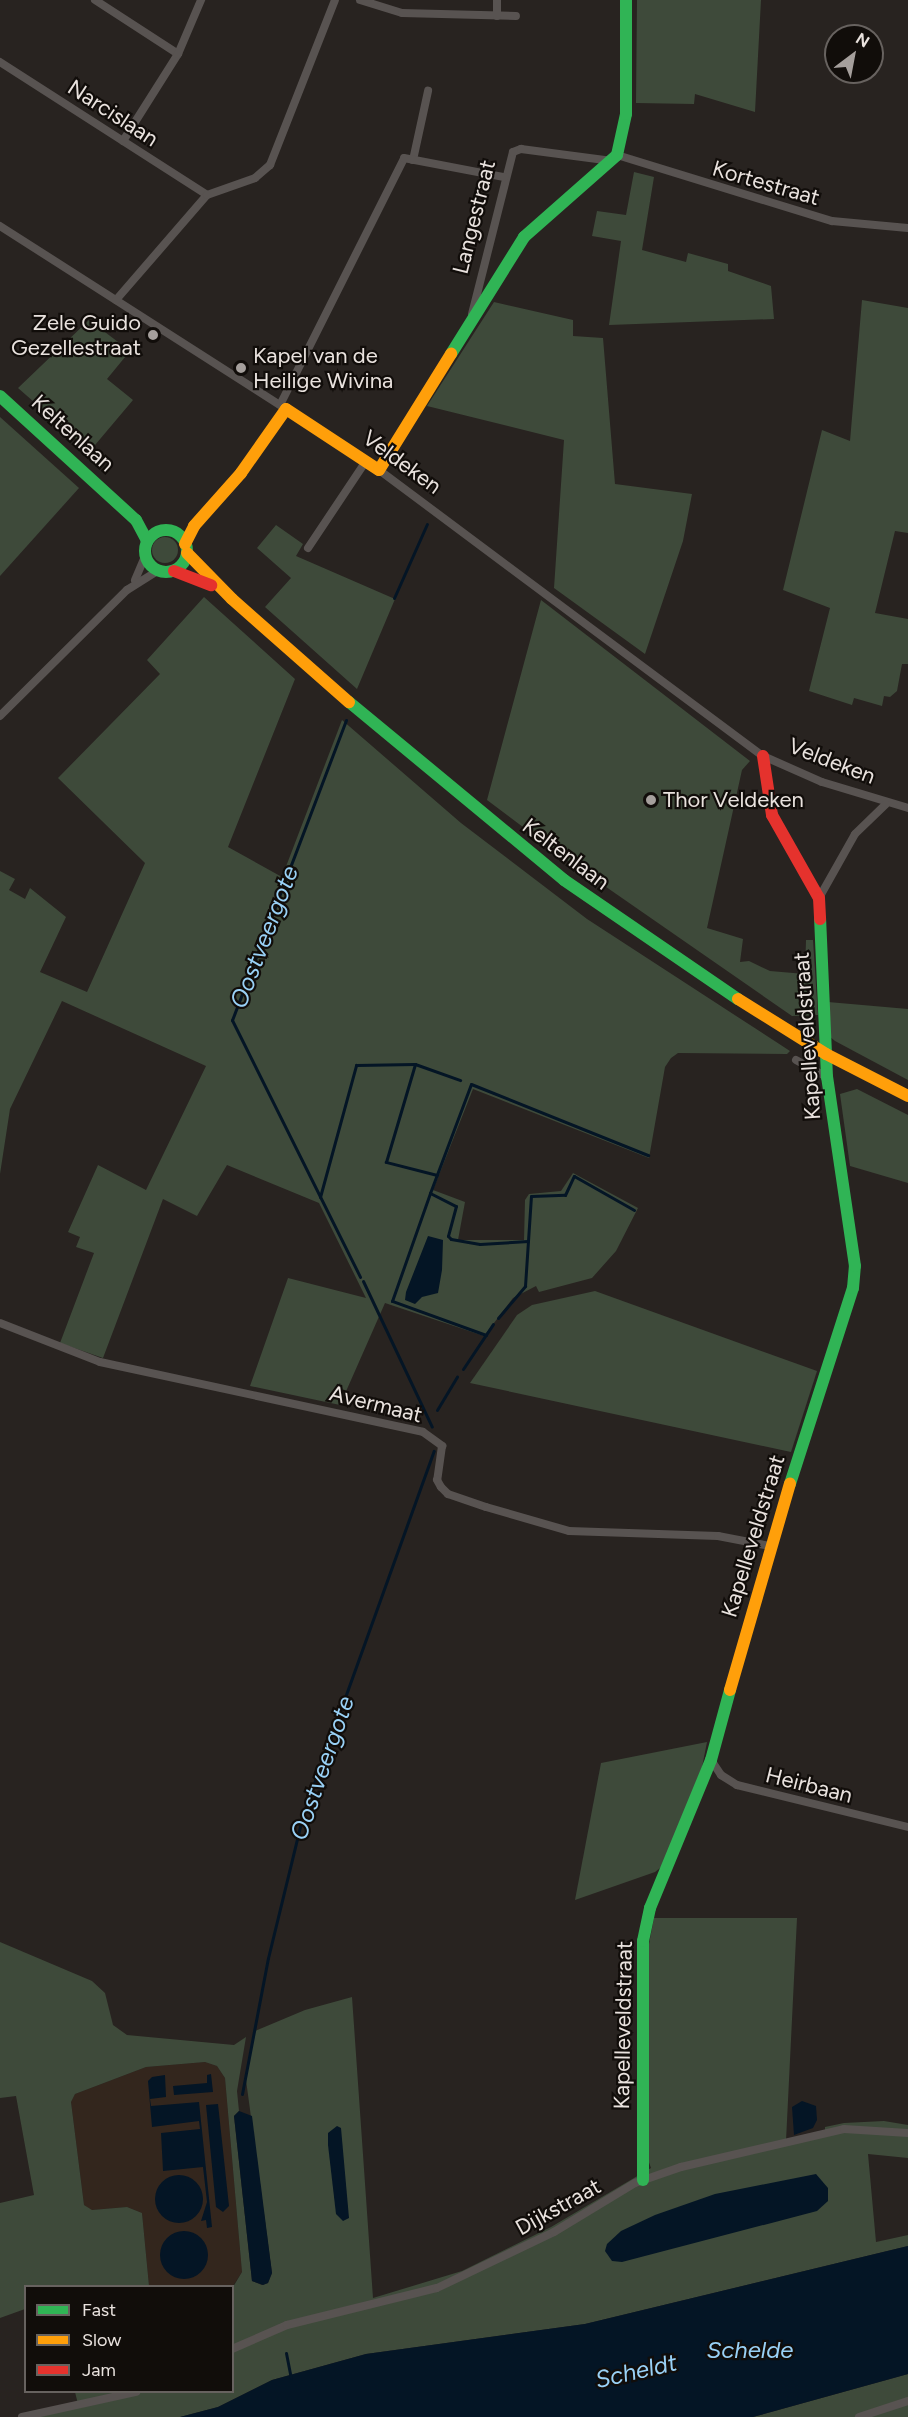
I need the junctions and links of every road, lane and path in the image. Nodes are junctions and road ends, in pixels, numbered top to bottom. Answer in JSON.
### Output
{"nodes":[{"id":1,"x":95,"y":0,"type":"edge"},
{"id":2,"x":201,"y":0,"type":"edge"},
{"id":3,"x":335,"y":0,"type":"edge"},
{"id":4,"x":360,"y":0,"type":"edge"},
{"id":5,"x":497,"y":0,"type":"edge"},
{"id":6,"x":626,"y":0,"type":"edge"},
{"id":7,"x":497,"y":16,"type":"junction"},
{"id":8,"x":516,"y":16,"type":"dead end"},
{"id":9,"x":178,"y":54,"type":"junction"},
{"id":10,"x":0,"y":62,"type":"edge"},
{"id":11,"x":428,"y":90,"type":"dead end"},
{"id":12,"x":123,"y":141,"type":"junction"},
{"id":13,"x":614,"y":158,"type":"junction"},
{"id":14,"x":413,"y":159,"type":"junction"},
{"id":15,"x":504,"y":177,"type":"junction"},
{"id":16,"x":207,"y":195,"type":"junction"},
{"id":17,"x":0,"y":226,"type":"edge"},
{"id":18,"x":908,"y":228,"type":"edge"},
{"id":19,"x":116,"y":300,"type":"junction"},
{"id":20,"x":471,"y":321,"type":"junction"},
{"id":21,"x":0,"y":396,"type":"edge"},
{"id":22,"x":283,"y":407,"type":"junction"},
{"id":23,"x":366,"y":461,"type":"junction"},
{"id":24,"x":379,"y":470,"type":"junction"},
{"id":25,"x":117,"y":502,"type":"junction"},
{"id":26,"x":206,"y":510,"type":"junction"},
{"id":27,"x":169,"y":531,"type":"junction"},
{"id":28,"x":147,"y":541,"type":"junction"},
{"id":29,"x":186,"y":548,"type":"junction"},
{"id":30,"x":308,"y":548,"type":"dead end"},
{"id":31,"x":145,"y":557,"type":"junction"},
{"id":32,"x":157,"y":571,"type":"junction"},
{"id":33,"x":174,"y":571,"type":"junction"},
{"id":34,"x":127,"y":590,"type":"junction"},
{"id":35,"x":232,"y":599,"type":"junction"},
{"id":36,"x":0,"y":716,"type":"edge"},
{"id":37,"x":763,"y":756,"type":"junction"},
{"id":38,"x":886,"y":804,"type":"junction"},
{"id":39,"x":908,"y":808,"type":"edge"},
{"id":40,"x":819,"y":898,"type":"junction"},
{"id":41,"x":826,"y":1054,"type":"junction"},
{"id":42,"x":796,"y":1060,"type":"dead end"},
{"id":43,"x":827,"y":1077,"type":"junction"},
{"id":44,"x":908,"y":1096,"type":"edge"},
{"id":45,"x":0,"y":1323,"type":"edge"},
{"id":46,"x":770,"y":1546,"type":"junction"},
{"id":47,"x":711,"y":1761,"type":"junction"},
{"id":48,"x":908,"y":1827,"type":"edge"},
{"id":49,"x":908,"y":2133,"type":"edge"},
{"id":50,"x":644,"y":2180,"type":"junction"},
{"id":51,"x":234,"y":2348,"type":"edge"},
{"id":52,"x":127,"y":2393,"type":"edge"},
{"id":53,"x":908,"y":2401,"type":"edge"},
{"id":54,"x":22,"y":2417,"type":"edge"},
{"id":55,"x":859,"y":2417,"type":"edge"}],
"edges":[{"from":1,"to":9,"type":"street"},
{"from":2,"to":9,"type":"street"},
{"from":3,"to":16,"type":"street"},
{"from":4,"to":7,"type":"street"},
{"from":5,"to":7,"type":"street"},
{"from":6,"to":13,"type":"street"},
{"from":7,"to":8,"type":"street"},
{"from":9,"to":12,"type":"street"},
{"from":10,"to":12,"type":"street","name":"Narcislaan"},
{"from":11,"to":14,"type":"street"},
{"from":12,"to":16,"type":"street","name":"Narcislaan"},
{"from":13,"to":15,"type":"street","name":"Langestraat"},
{"from":13,"to":18,"type":"street","name":"Kortestraat"},
{"from":13,"to":20,"type":"street","name":"Langestraat"},
{"from":14,"to":15,"type":"street"},
{"from":14,"to":22,"type":"street"},
{"from":15,"to":20,"type":"street","name":"Langestraat"},
{"from":16,"to":19,"type":"street"},
{"from":17,"to":19,"type":"street","name":"Veldeken"},
{"from":19,"to":22,"type":"street","name":"Veldeken"},
{"from":20,"to":24,"type":"street","name":"Langestraat"},
{"from":21,"to":25,"type":"street","name":"Keltenlaan"},
{"from":22,"to":23,"type":"street","name":"Veldeken"},
{"from":22,"to":26,"type":"street"},
{"from":23,"to":24,"type":"street","name":"Veldeken"},
{"from":23,"to":30,"type":"street"},
{"from":24,"to":37,"type":"street","name":"Veldeken"},
{"from":25,"to":27,"type":"street","name":"Keltenlaan"},
{"from":25,"to":28,"type":"street","name":"Keltenlaan"},
{"from":26,"to":27,"type":"street"},
{"from":26,"to":29,"type":"street"},
{"from":27,"to":28,"type":"street"},
{"from":27,"to":29,"type":"street","name":"Keltenlaan"},
{"from":28,"to":31,"type":"street"},
{"from":29,"to":33,"type":"street"},
{"from":29,"to":35,"type":"street","name":"Keltenlaan"},
{"from":31,"to":32,"type":"street"},
{"from":31,"to":34,"type":"street"},
{"from":32,"to":33,"type":"street","name":"Keltenlaan"},
{"from":32,"to":34,"type":"street"},
{"from":33,"to":35,"type":"street","name":"Keltenlaan"},
{"from":34,"to":36,"type":"street"},
{"from":35,"to":41,"type":"street","name":"Keltenlaan"},
{"from":37,"to":38,"type":"street","name":"Veldeken"},
{"from":37,"to":40,"type":"street","name":"Veldeken"},
{"from":38,"to":39,"type":"street","name":"Veldeken"},
{"from":38,"to":40,"type":"street","name":"Veldeken"},
{"from":40,"to":41,"type":"street","name":"Kapelleveldstraat"},
{"from":41,"to":43,"type":"street","name":"Kapelleveldstraat"},
{"from":41,"to":44,"type":"street","name":"Keltenlaan"},
{"from":42,"to":43,"type":"street"},
{"from":43,"to":46,"type":"street","name":"Kapelleveldstraat"},
{"from":45,"to":46,"type":"street","name":"Avermaat"},
{"from":46,"to":47,"type":"street","name":"Kapelleveldstraat"},
{"from":47,"to":48,"type":"street","name":"Heirbaan"},
{"from":47,"to":50,"type":"street","name":"Kapelleveldstraat"},
{"from":49,"to":50,"type":"street","name":"Dijkstraat"},
{"from":50,"to":51,"type":"street","name":"Dijkstraat"},
{"from":52,"to":54,"type":"street"},
{"from":53,"to":55,"type":"street"}]}
